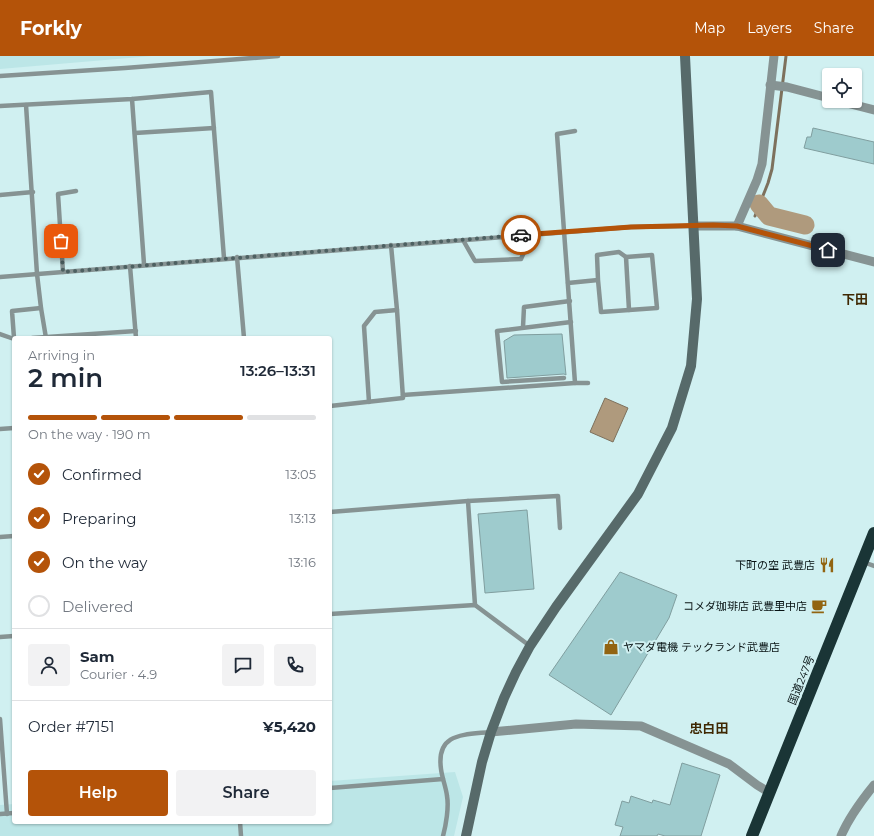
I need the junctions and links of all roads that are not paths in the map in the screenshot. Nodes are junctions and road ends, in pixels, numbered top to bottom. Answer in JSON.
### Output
{"nodes":[{"id":1,"x":278,"y":56,"type":"edge"},
{"id":2,"x":685,"y":56,"type":"edge"},
{"id":3,"x":774,"y":56,"type":"edge"},
{"id":4,"x":0,"y":76,"type":"edge"},
{"id":5,"x":773,"y":86,"type":"junction"},
{"id":6,"x":822,"y":96,"type":"edge"},
{"id":7,"x":132,"y":99,"type":"junction"},
{"id":8,"x":26,"y":105,"type":"junction"},
{"id":9,"x":0,"y":106,"type":"edge"},
{"id":10,"x":862,"y":107,"type":"edge"},
{"id":11,"x":874,"y":110,"type":"edge"},
{"id":12,"x":214,"y":128,"type":"junction"},
{"id":13,"x":575,"y":131,"type":"dead end"},
{"id":14,"x":135,"y":133,"type":"junction"},
{"id":15,"x":76,"y":191,"type":"dead end"},
{"id":16,"x":33,"y":192,"type":"junction"},
{"id":17,"x":0,"y":195,"type":"edge"},
{"id":18,"x":693,"y":226,"type":"junction"},
{"id":19,"x":737,"y":226,"type":"junction"},
{"id":20,"x":565,"y":232,"type":"junction"},
{"id":21,"x":532,"y":234,"type":"junction"},
{"id":22,"x":463,"y":240,"type":"junction"},
{"id":23,"x":391,"y":245,"type":"junction"},
{"id":24,"x":237,"y":257,"type":"junction"},
{"id":25,"x":626,"y":257,"type":"junction"},
{"id":26,"x":224,"y":258,"type":"junction"},
{"id":27,"x":874,"y":262,"type":"edge"},
{"id":28,"x":144,"y":264,"type":"junction"},
{"id":29,"x":130,"y":266,"type":"junction"},
{"id":30,"x":63,"y":272,"type":"junction"},
{"id":31,"x":37,"y":274,"type":"junction"},
{"id":32,"x":0,"y":277,"type":"edge"},
{"id":33,"x":598,"y":280,"type":"junction"},
{"id":34,"x":568,"y":283,"type":"junction"},
{"id":35,"x":570,"y":302,"type":"junction"},
{"id":36,"x":41,"y":308,"type":"junction"},
{"id":37,"x":397,"y":310,"type":"junction"},
{"id":38,"x":629,"y":310,"type":"junction"},
{"id":39,"x":571,"y":322,"type":"junction"},
{"id":40,"x":523,"y":327,"type":"junction"},
{"id":41,"x":136,"y":331,"type":"junction"},
{"id":42,"x":0,"y":334,"type":"edge"},
{"id":43,"x":14,"y":336,"type":"edge"},
{"id":44,"x":46,"y":336,"type":"edge"},
{"id":45,"x":72,"y":336,"type":"edge"},
{"id":46,"x":136,"y":336,"type":"edge"},
{"id":47,"x":244,"y":336,"type":"edge"},
{"id":48,"x":12,"y":337,"type":"edge"},
{"id":49,"x":564,"y":378,"type":"dead end"},
{"id":50,"x":575,"y":383,"type":"junction"},
{"id":51,"x":588,"y":383,"type":"dead end"},
{"id":52,"x":403,"y":394,"type":"junction"},
{"id":53,"x":369,"y":402,"type":"junction"},
{"id":54,"x":332,"y":406,"type":"edge"},
{"id":55,"x":12,"y":428,"type":"edge"},
{"id":56,"x":0,"y":429,"type":"edge"},
{"id":57,"x":468,"y":501,"type":"junction"},
{"id":58,"x":332,"y":512,"type":"edge"},
{"id":59,"x":560,"y":528,"type":"dead end"},
{"id":60,"x":874,"y":533,"type":"edge"},
{"id":61,"x":12,"y":536,"type":"edge"},
{"id":62,"x":0,"y":537,"type":"edge"},
{"id":63,"x":869,"y":564,"type":"edge"},
{"id":64,"x":475,"y":605,"type":"junction"},
{"id":65,"x":332,"y":614,"type":"edge"},
{"id":66,"x":12,"y":636,"type":"edge"},
{"id":67,"x":0,"y":637,"type":"edge"},
{"id":68,"x":530,"y":646,"type":"junction"},
{"id":69,"x":0,"y":719,"type":"edge"},
{"id":70,"x":491,"y":732,"type":"junction"},
{"id":71,"x":443,"y":779,"type":"junction"},
{"id":72,"x":874,"y":785,"type":"edge"},
{"id":73,"x":332,"y":788,"type":"edge"},
{"id":74,"x":770,"y":793,"type":"junction"},
{"id":75,"x":12,"y":813,"type":"edge"},
{"id":76,"x":0,"y":814,"type":"edge"},
{"id":77,"x":6,"y":814,"type":"junction"},
{"id":78,"x":240,"y":824,"type":"edge"},
{"id":79,"x":241,"y":836,"type":"edge"},
{"id":80,"x":443,"y":836,"type":"edge"},
{"id":81,"x":466,"y":836,"type":"edge"},
{"id":82,"x":752,"y":836,"type":"edge"},
{"id":83,"x":841,"y":836,"type":"edge"}],
"edges":[{"from":1,"to":4,"type":"lane"},
{"from":2,"to":18,"type":"street"},
{"from":3,"to":5,"type":"street"},
{"from":5,"to":6,"type":"street"},
{"from":5,"to":19,"type":"street"},
{"from":7,"to":8,"type":"lane"},
{"from":7,"to":12,"type":"lane"},
{"from":7,"to":14,"type":"lane"},
{"from":8,"to":9,"type":"lane"},
{"from":8,"to":16,"type":"lane"},
{"from":10,"to":11,"type":"street"},
{"from":12,"to":14,"type":"lane"},
{"from":12,"to":26,"type":"lane"},
{"from":13,"to":20,"type":"lane"},
{"from":14,"to":28,"type":"lane"},
{"from":15,"to":30,"type":"lane"},
{"from":16,"to":17,"type":"lane"},
{"from":16,"to":31,"type":"lane"},
{"from":18,"to":19,"type":"street"},
{"from":18,"to":20,"type":"lane"},
{"from":18,"to":68,"type":"street"},
{"from":19,"to":27,"type":"street"},
{"from":20,"to":21,"type":"lane"},
{"from":20,"to":34,"type":"lane"},
{"from":21,"to":22,"type":"lane"},
{"from":21,"to":22,"type":"lane"},
{"from":22,"to":23,"type":"lane"},
{"from":23,"to":24,"type":"lane"},
{"from":23,"to":37,"type":"lane"},
{"from":24,"to":26,"type":"lane"},
{"from":24,"to":47,"type":"lane"},
{"from":25,"to":33,"type":"lane"},
{"from":25,"to":38,"type":"lane"},
{"from":25,"to":38,"type":"lane"},
{"from":26,"to":28,"type":"lane"},
{"from":28,"to":29,"type":"lane"},
{"from":29,"to":30,"type":"lane"},
{"from":29,"to":41,"type":"lane"},
{"from":30,"to":31,"type":"lane"},
{"from":31,"to":32,"type":"lane"},
{"from":31,"to":36,"type":"lane"},
{"from":33,"to":34,"type":"lane"},
{"from":33,"to":38,"type":"lane"},
{"from":34,"to":35,"type":"lane"},
{"from":35,"to":39,"type":"lane"},
{"from":35,"to":40,"type":"lane"},
{"from":36,"to":43,"type":"lane"},
{"from":36,"to":44,"type":"lane"},
{"from":37,"to":52,"type":"lane"},
{"from":37,"to":53,"type":"lane"},
{"from":39,"to":40,"type":"lane"},
{"from":39,"to":50,"type":"lane"},
{"from":40,"to":49,"type":"lane"},
{"from":41,"to":45,"type":"lane"},
{"from":41,"to":46,"type":"lane"},
{"from":42,"to":48,"type":"lane"},
{"from":50,"to":51,"type":"lane"},
{"from":50,"to":52,"type":"lane"},
{"from":52,"to":53,"type":"lane"},
{"from":53,"to":54,"type":"lane"},
{"from":55,"to":56,"type":"lane"},
{"from":57,"to":58,"type":"lane"},
{"from":57,"to":59,"type":"lane"},
{"from":57,"to":64,"type":"lane"},
{"from":60,"to":63,"type":"highway","name":"国道247号"},
{"from":61,"to":62,"type":"lane"},
{"from":63,"to":74,"type":"highway","name":"国道247号"},
{"from":64,"to":65,"type":"lane"},
{"from":64,"to":68,"type":"lane"},
{"from":66,"to":67,"type":"lane"},
{"from":68,"to":70,"type":"street"},
{"from":69,"to":77,"type":"lane"},
{"from":70,"to":71,"type":"lane"},
{"from":70,"to":74,"type":"street"},
{"from":70,"to":81,"type":"street"},
{"from":71,"to":73,"type":"lane"},
{"from":71,"to":80,"type":"lane"},
{"from":72,"to":83,"type":"street"},
{"from":74,"to":82,"type":"highway","name":"国道247号"},
{"from":75,"to":77,"type":"lane"},
{"from":76,"to":77,"type":"lane"},
{"from":78,"to":79,"type":"lane"}]}
